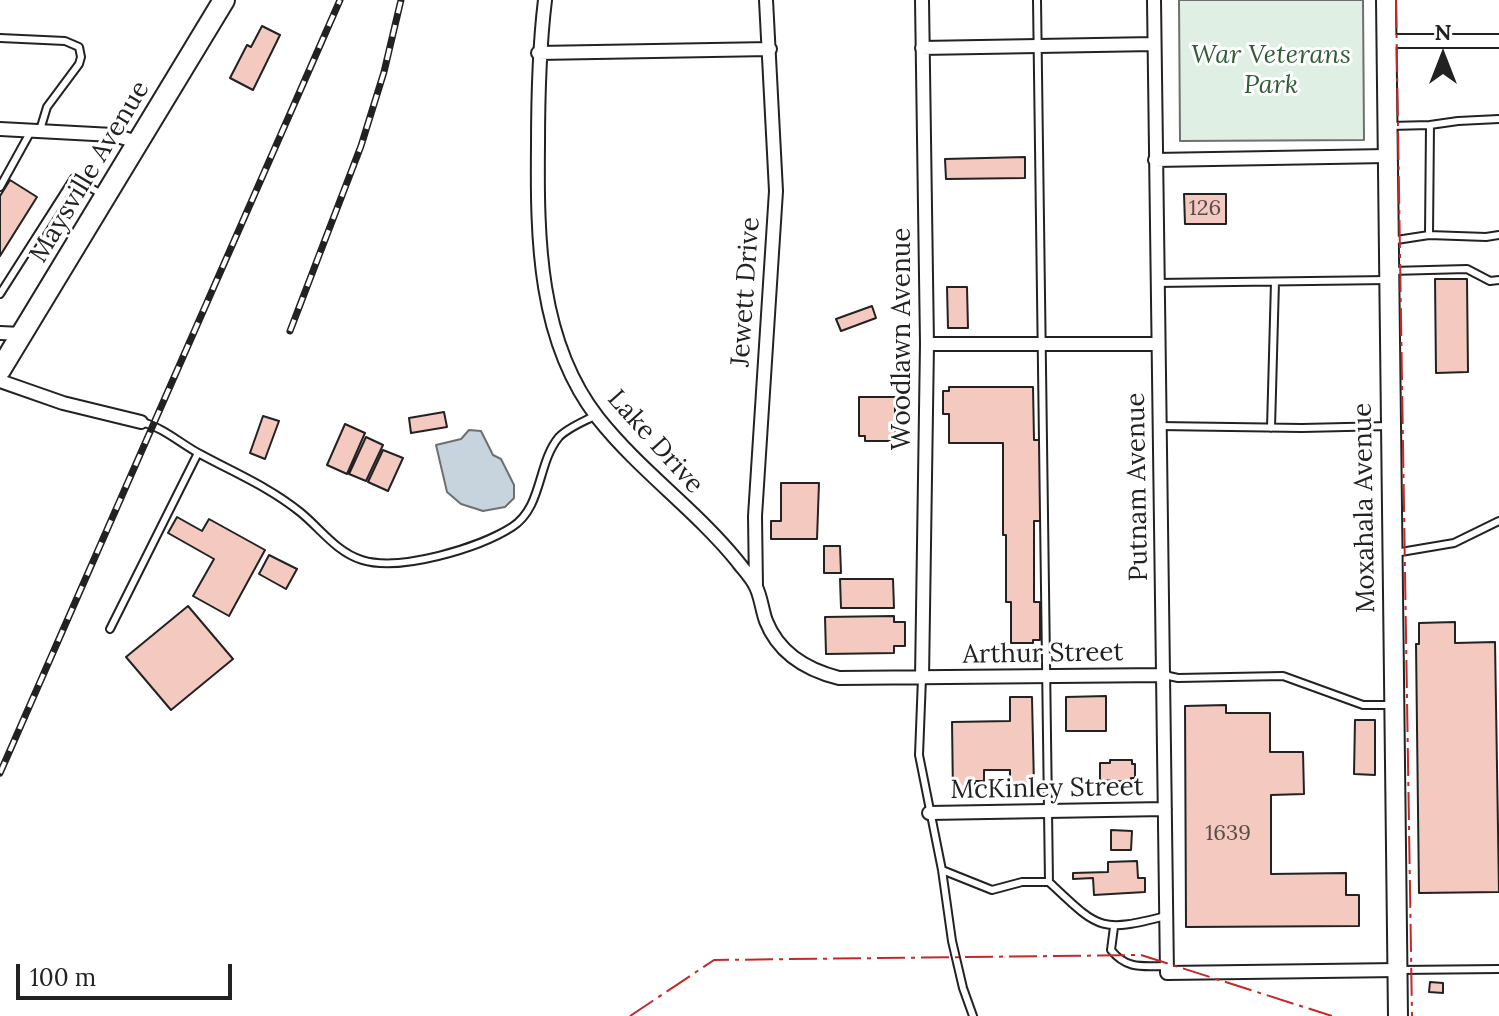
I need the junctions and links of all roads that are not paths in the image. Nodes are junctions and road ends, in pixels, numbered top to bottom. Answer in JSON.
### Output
{"nodes":[{"id":1,"x":224,"y":0,"type":"edge"},
{"id":2,"x":545,"y":0,"type":"edge"},
{"id":3,"x":766,"y":0,"type":"edge"},
{"id":4,"x":922,"y":0,"type":"edge"},
{"id":5,"x":1037,"y":0,"type":"edge"},
{"id":6,"x":1154,"y":0,"type":"edge"},
{"id":7,"x":1386,"y":0,"type":"edge"},
{"id":8,"x":0,"y":38,"type":"edge"},
{"id":9,"x":1386,"y":41,"type":"junction"},
{"id":10,"x":1499,"y":41,"type":"edge"},
{"id":11,"x":1154,"y":44,"type":"junction"},
{"id":12,"x":1037,"y":46,"type":"junction"},
{"id":13,"x":922,"y":48,"type":"junction"},
{"id":14,"x":770,"y":49,"type":"junction"},
{"id":15,"x":538,"y":53,"type":"junction"},
{"id":16,"x":1499,"y":119,"type":"edge"},
{"id":17,"x":1430,"y":125,"type":"junction"},
{"id":18,"x":1387,"y":126,"type":"junction"},
{"id":19,"x":0,"y":129,"type":"edge"},
{"id":20,"x":36,"y":131,"type":"junction"},
{"id":21,"x":138,"y":142,"type":"junction"},
{"id":22,"x":1387,"y":156,"type":"junction"},
{"id":23,"x":1155,"y":160,"type":"junction"},
{"id":24,"x":0,"y":187,"type":"edge"},
{"id":25,"x":106,"y":197,"type":"junction"},
{"id":26,"x":1429,"y":235,"type":"junction"},
{"id":27,"x":1499,"y":235,"type":"edge"},
{"id":28,"x":1388,"y":241,"type":"junction"},
{"id":29,"x":1388,"y":276,"type":"junction"},
{"id":30,"x":1499,"y":280,"type":"edge"},
{"id":31,"x":1275,"y":282,"type":"junction"},
{"id":32,"x":1157,"y":283,"type":"junction"},
{"id":33,"x":0,"y":294,"type":"edge"},
{"id":34,"x":0,"y":333,"type":"edge"},
{"id":35,"x":22,"y":334,"type":"junction"},
{"id":36,"x":927,"y":344,"type":"junction"},
{"id":37,"x":1042,"y":344,"type":"junction"},
{"id":38,"x":1158,"y":344,"type":"junction"},
{"id":39,"x":0,"y":370,"type":"edge"},
{"id":40,"x":0,"y":381,"type":"edge"},
{"id":41,"x":596,"y":415,"type":"junction"},
{"id":42,"x":141,"y":422,"type":"joint"},
{"id":43,"x":1159,"y":426,"type":"junction"},
{"id":44,"x":1390,"y":426,"type":"junction"},
{"id":45,"x":1271,"y":428,"type":"junction"},
{"id":46,"x":198,"y":453,"type":"junction"},
{"id":47,"x":1499,"y":521,"type":"edge"},
{"id":48,"x":1392,"y":554,"type":"junction"},
{"id":49,"x":756,"y":587,"type":"junction"},
{"id":50,"x":110,"y":629,"type":"dead end"},
{"id":51,"x":1047,"y":674,"type":"junction"},
{"id":52,"x":1164,"y":675,"type":"junction"},
{"id":53,"x":922,"y":678,"type":"junction"},
{"id":54,"x":1395,"y":704,"type":"junction"},
{"id":55,"x":1165,"y":809,"type":"junction"},
{"id":56,"x":1048,"y":811,"type":"junction"},
{"id":57,"x":929,"y":813,"type":"junction"},
{"id":58,"x":942,"y":870,"type":"junction"},
{"id":59,"x":1049,"y":882,"type":"junction"},
{"id":60,"x":1166,"y":916,"type":"junction"},
{"id":61,"x":1114,"y":927,"type":"junction"},
{"id":62,"x":1167,"y":969,"type":"junction"},
{"id":63,"x":1499,"y":969,"type":"edge"},
{"id":64,"x":1398,"y":970,"type":"junction"},
{"id":65,"x":973,"y":1016,"type":"edge"},
{"id":66,"x":1398,"y":1016,"type":"edge"}],
"edges":[{"from":1,"to":21,"type":"main road","name":"Maysville Avenue"},
{"from":2,"to":15,"type":"street","name":"Lake Drive"},
{"from":3,"to":14,"type":"street","name":"Jewett Drive"},
{"from":4,"to":13,"type":"street","name":"Woodlawn Avenue"},
{"from":5,"to":12,"type":"lane"},
{"from":6,"to":11,"type":"street","name":"Putnam Avenue"},
{"from":7,"to":9,"type":"street","name":"Moxahala Avenue"},
{"from":8,"to":20,"type":"lane"},
{"from":9,"to":10,"type":"street"},
{"from":9,"to":18,"type":"street","name":"Moxahala Avenue"},
{"from":11,"to":12,"type":"street"},
{"from":11,"to":23,"type":"street","name":"Putnam Avenue"},
{"from":12,"to":13,"type":"street"},
{"from":12,"to":37,"type":"lane"},
{"from":13,"to":36,"type":"street","name":"Woodlawn Avenue"},
{"from":14,"to":15,"type":"street"},
{"from":14,"to":49,"type":"street","name":"Jewett Drive"},
{"from":15,"to":41,"type":"street","name":"Lake Drive"},
{"from":16,"to":17,"type":"lane"},
{"from":17,"to":18,"type":"lane"},
{"from":17,"to":26,"type":"lane"},
{"from":18,"to":22,"type":"street","name":"Moxahala Avenue"},
{"from":19,"to":20,"type":"street"},
{"from":20,"to":21,"type":"street"},
{"from":20,"to":24,"type":"lane"},
{"from":21,"to":25,"type":"main road","name":"Maysville Avenue"},
{"from":22,"to":23,"type":"street"},
{"from":22,"to":28,"type":"street","name":"Moxahala Avenue"},
{"from":23,"to":32,"type":"street","name":"Putnam Avenue"},
{"from":25,"to":33,"type":"lane"},
{"from":25,"to":35,"type":"main road","name":"Maysville Avenue"},
{"from":26,"to":27,"type":"lane"},
{"from":26,"to":28,"type":"lane"},
{"from":28,"to":29,"type":"street","name":"Moxahala Avenue"},
{"from":29,"to":30,"type":"lane"},
{"from":29,"to":31,"type":"lane"},
{"from":29,"to":44,"type":"street","name":"Moxahala Avenue"},
{"from":31,"to":32,"type":"lane"},
{"from":31,"to":45,"type":"lane"},
{"from":32,"to":38,"type":"street","name":"Putnam Avenue"},
{"from":34,"to":35,"type":"street"},
{"from":35,"to":39,"type":"main road","name":"Maysville Avenue"},
{"from":36,"to":37,"type":"street"},
{"from":36,"to":53,"type":"street","name":"Woodlawn Avenue"},
{"from":37,"to":38,"type":"street"},
{"from":37,"to":51,"type":"lane"},
{"from":38,"to":43,"type":"street","name":"Putnam Avenue"},
{"from":40,"to":42,"type":"street"},
{"from":41,"to":46,"type":"lane"},
{"from":41,"to":49,"type":"street","name":"Lake Drive"},
{"from":42,"to":46,"type":"lane"},
{"from":43,"to":45,"type":"lane"},
{"from":43,"to":52,"type":"street","name":"Putnam Avenue"},
{"from":44,"to":45,"type":"lane"},
{"from":44,"to":48,"type":"street","name":"Moxahala Avenue"},
{"from":46,"to":50,"type":"lane"},
{"from":47,"to":48,"type":"lane"},
{"from":48,"to":54,"type":"street","name":"Moxahala Avenue"},
{"from":49,"to":53,"type":"street","name":"Lake Drive"},
{"from":51,"to":52,"type":"street","name":"Arthur Street"},
{"from":51,"to":53,"type":"street","name":"Arthur Street"},
{"from":51,"to":56,"type":"lane"},
{"from":52,"to":54,"type":"lane"},
{"from":52,"to":55,"type":"street","name":"Putnam Avenue"},
{"from":53,"to":57,"type":"lane"},
{"from":54,"to":64,"type":"street","name":"Moxahala Avenue"},
{"from":55,"to":56,"type":"street","name":"McKinley Street"},
{"from":55,"to":60,"type":"street","name":"Putnam Avenue"},
{"from":56,"to":57,"type":"street","name":"McKinley Street"},
{"from":56,"to":59,"type":"lane"},
{"from":57,"to":58,"type":"lane"},
{"from":58,"to":59,"type":"lane"},
{"from":58,"to":65,"type":"lane"},
{"from":59,"to":61,"type":"lane"},
{"from":60,"to":61,"type":"lane"},
{"from":60,"to":62,"type":"street","name":"Putnam Avenue"},
{"from":61,"to":62,"type":"lane"},
{"from":62,"to":64,"type":"street"},
{"from":63,"to":64,"type":"lane"},
{"from":64,"to":66,"type":"street","name":"Moxahala Avenue"}]}
